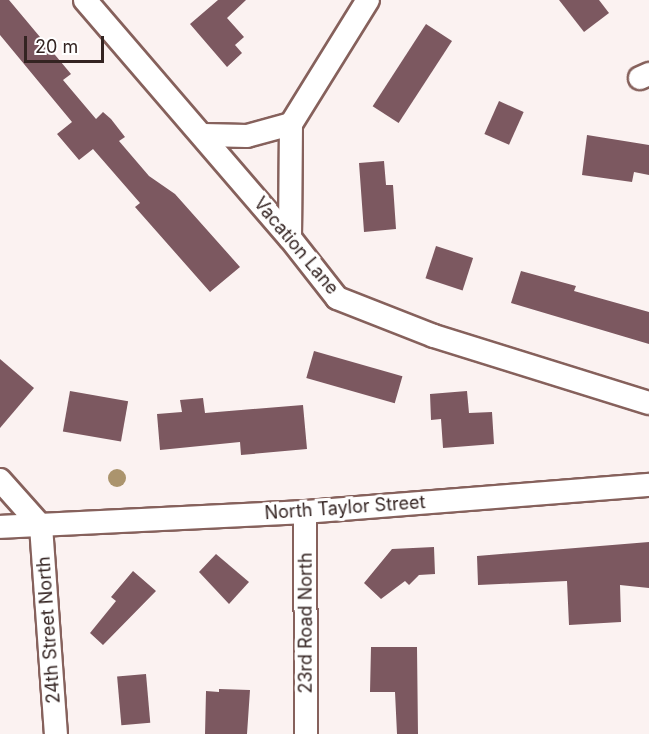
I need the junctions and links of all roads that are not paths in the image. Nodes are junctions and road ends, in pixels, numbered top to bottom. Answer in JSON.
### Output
{"nodes":[{"id":1,"x":85,"y":0,"type":"edge"},
{"id":2,"x":368,"y":0,"type":"edge"},
{"id":3,"x":291,"y":124,"type":"junction"},
{"id":4,"x":203,"y":135,"type":"junction"},
{"id":5,"x":290,"y":238,"type":"junction"},
{"id":6,"x":649,"y":403,"type":"edge"},
{"id":7,"x":0,"y":480,"type":"edge"},
{"id":8,"x":649,"y":485,"type":"edge"},
{"id":9,"x":305,"y":512,"type":"junction"},
{"id":10,"x":41,"y":526,"type":"junction"},
{"id":11,"x":0,"y":528,"type":"edge"},
{"id":12,"x":56,"y":734,"type":"edge"},
{"id":13,"x":306,"y":734,"type":"edge"}],
"edges":[{"from":1,"to":4,"type":"street","name":"Vacation Lane"},
{"from":2,"to":3,"type":"street"},
{"from":3,"to":4,"type":"street"},
{"from":3,"to":5,"type":"street"},
{"from":4,"to":5,"type":"street","name":"Vacation Lane"},
{"from":5,"to":6,"type":"street","name":"Vacation Lane"},
{"from":7,"to":10,"type":"street"},
{"from":8,"to":9,"type":"street","name":"North Taylor Street"},
{"from":9,"to":10,"type":"street","name":"North Taylor Street"},
{"from":9,"to":13,"type":"street","name":"23rd Road North"},
{"from":10,"to":11,"type":"street","name":"North Taylor Street"},
{"from":10,"to":12,"type":"street","name":"24th Street North"}]}
